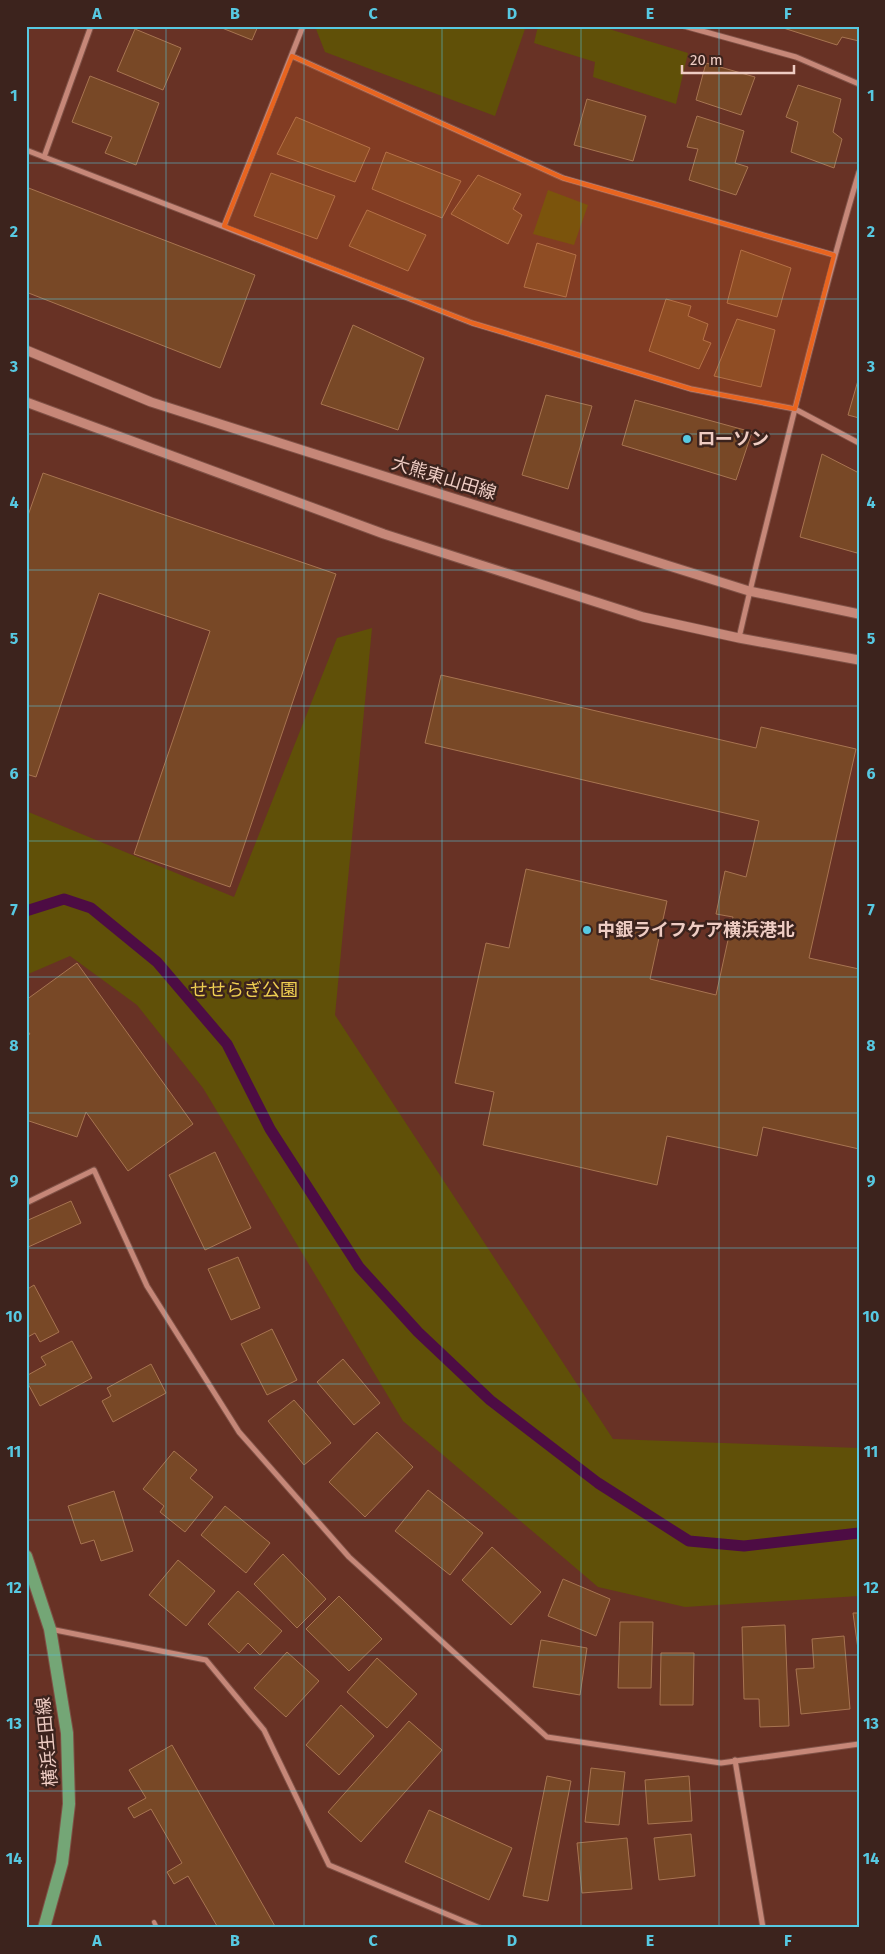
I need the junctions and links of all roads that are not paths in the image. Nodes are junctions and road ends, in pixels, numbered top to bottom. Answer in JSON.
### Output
{"nodes":[{"id":1,"x":91,"y":26,"type":"edge"},
{"id":2,"x":303,"y":26,"type":"edge"},
{"id":3,"x":684,"y":26,"type":"edge"},
{"id":4,"x":292,"y":56,"type":"junction"},
{"id":5,"x":859,"y":84,"type":"edge"},
{"id":6,"x":26,"y":150,"type":"edge"},
{"id":7,"x":44,"y":156,"type":"junction"},
{"id":8,"x":859,"y":172,"type":"edge"},
{"id":9,"x":224,"y":226,"type":"junction"},
{"id":10,"x":834,"y":255,"type":"junction"},
{"id":11,"x":26,"y":350,"type":"edge"},
{"id":12,"x":26,"y":402,"type":"edge"},
{"id":13,"x":795,"y":409,"type":"junction"},
{"id":14,"x":859,"y":443,"type":"edge"},
{"id":15,"x":749,"y":591,"type":"junction"},
{"id":16,"x":859,"y":614,"type":"edge"},
{"id":17,"x":739,"y":638,"type":"junction"},
{"id":18,"x":859,"y":660,"type":"edge"},
{"id":19,"x":26,"y":1204,"type":"edge"},
{"id":20,"x":26,"y":1556,"type":"edge"},
{"id":21,"x":50,"y":1629,"type":"junction"},
{"id":22,"x":859,"y":1744,"type":"edge"},
{"id":23,"x":735,"y":1760,"type":"junction"},
{"id":24,"x":154,"y":1922,"type":"dead end"},
{"id":25,"x":44,"y":1928,"type":"edge"},
{"id":26,"x":157,"y":1928,"type":"edge"},
{"id":27,"x":480,"y":1928,"type":"edge"},
{"id":28,"x":763,"y":1928,"type":"edge"}],
"edges":[{"from":1,"to":7,"type":"street"},
{"from":2,"to":4,"type":"street"},
{"from":3,"to":5,"type":"street"},
{"from":4,"to":9,"type":"street"},
{"from":4,"to":10,"type":"street"},
{"from":6,"to":7,"type":"street"},
{"from":7,"to":9,"type":"street"},
{"from":8,"to":10,"type":"street"},
{"from":9,"to":13,"type":"street"},
{"from":10,"to":13,"type":"street"},
{"from":11,"to":15,"type":"street","name":"大熊東山田線"},
{"from":12,"to":17,"type":"street"},
{"from":13,"to":14,"type":"street"},
{"from":13,"to":15,"type":"street"},
{"from":15,"to":16,"type":"street","name":"大熊東山田線"},
{"from":15,"to":17,"type":"street"},
{"from":17,"to":18,"type":"street"},
{"from":19,"to":23,"type":"street"},
{"from":20,"to":21,"type":"main road","name":"横浜生田線"},
{"from":21,"to":25,"type":"main road","name":"横浜生田線"},
{"from":21,"to":27,"type":"street"},
{"from":22,"to":23,"type":"street"},
{"from":23,"to":28,"type":"street"},
{"from":24,"to":26,"type":"lane"}]}
